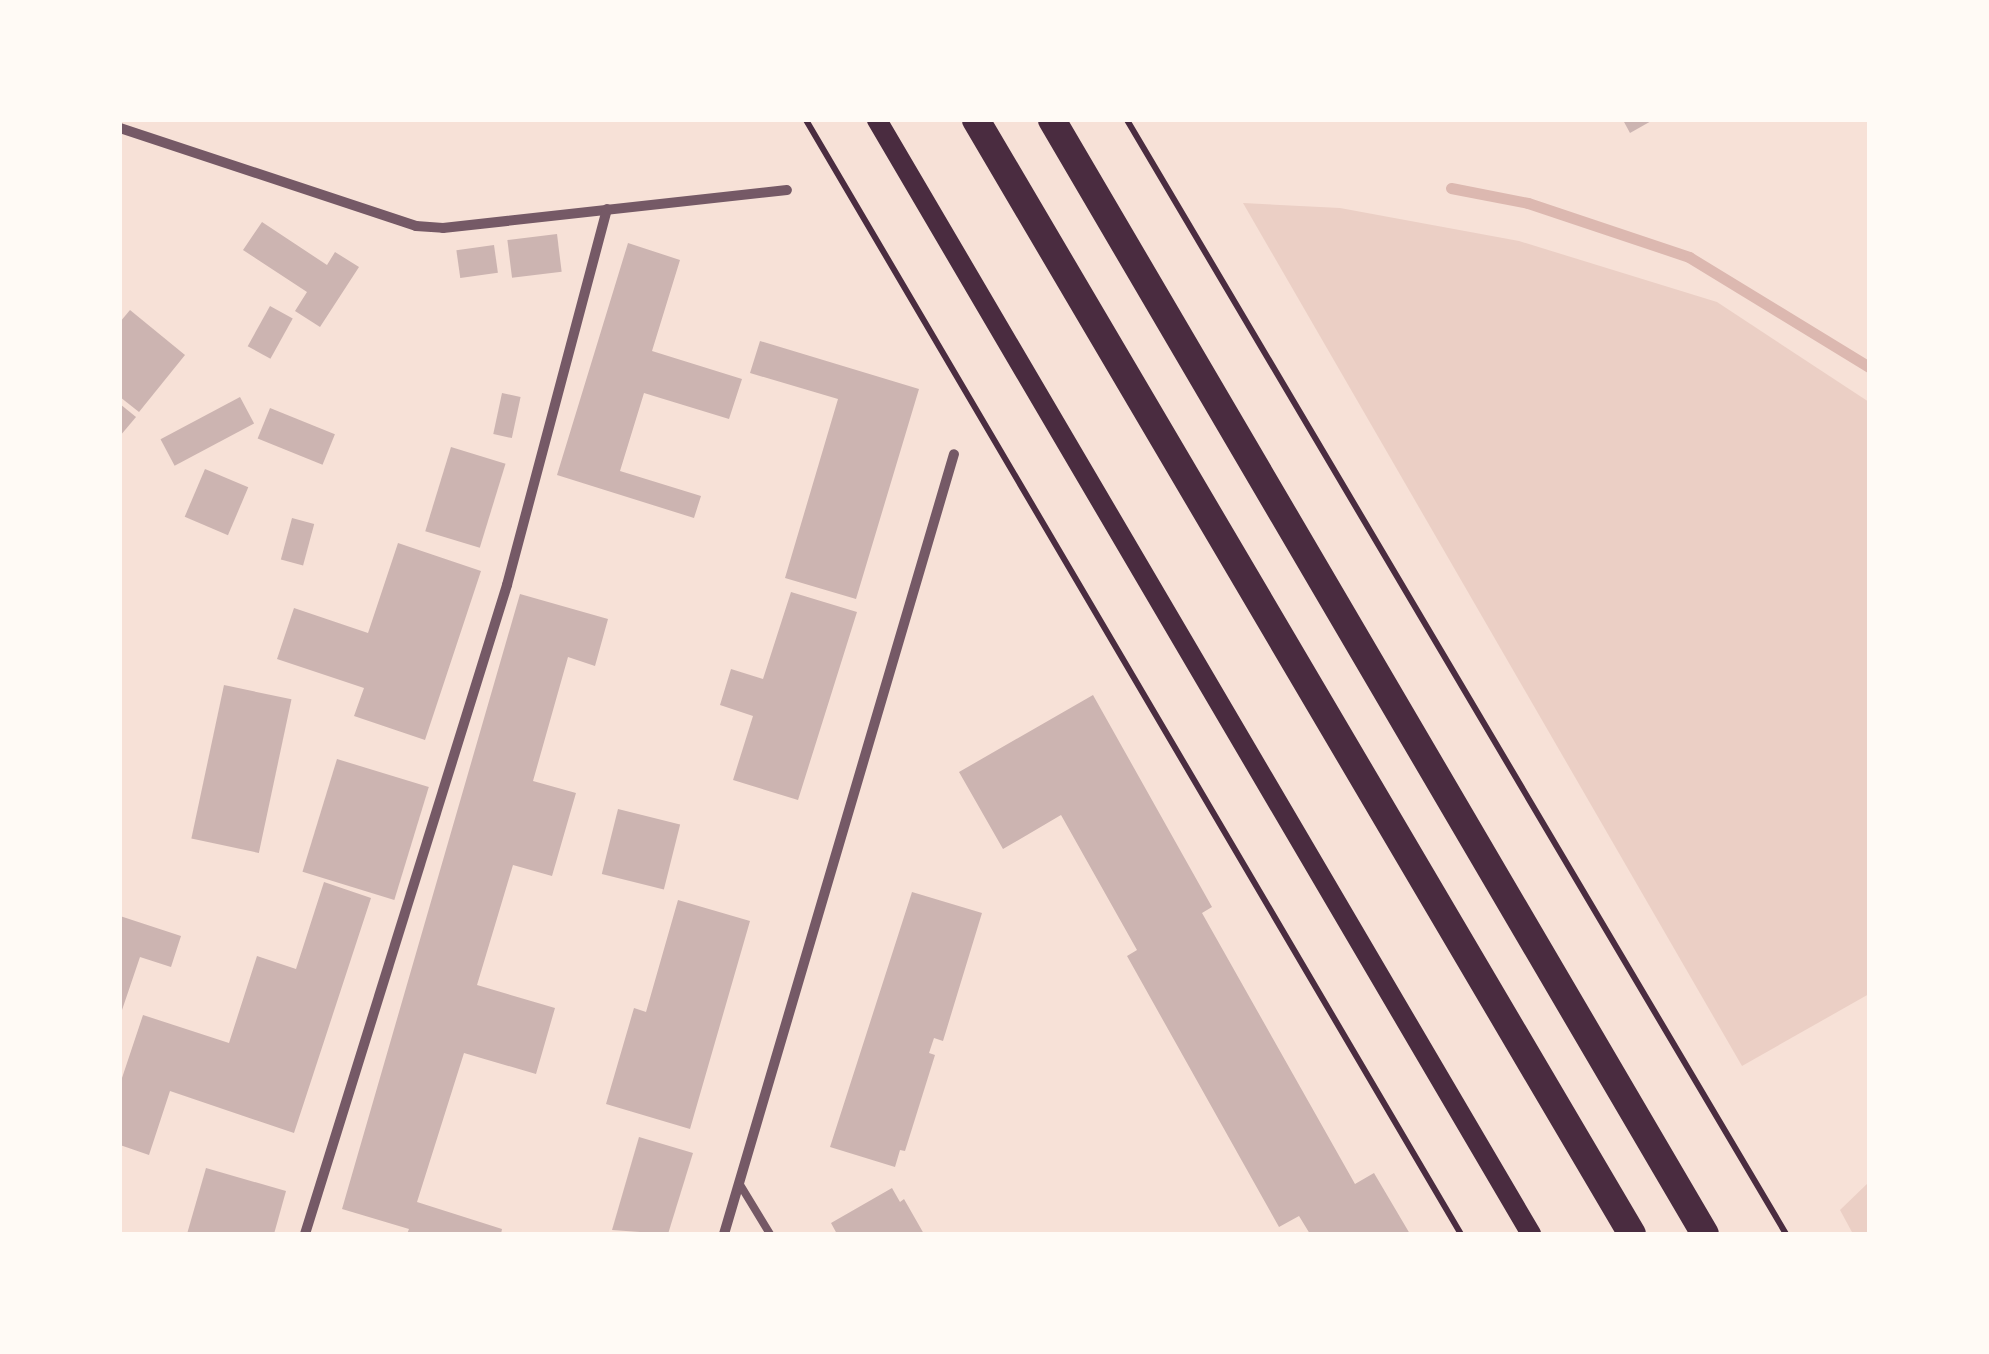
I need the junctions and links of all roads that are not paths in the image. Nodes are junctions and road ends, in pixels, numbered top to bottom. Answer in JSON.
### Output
{"nodes":[{"id":1,"x":877,"y":120,"type":"edge"},
{"id":2,"x":976,"y":120,"type":"edge"},
{"id":3,"x":1052,"y":120,"type":"edge"},
{"id":4,"x":120,"y":128,"type":"edge"},
{"id":5,"x":786,"y":190,"type":"dead end"},
{"id":6,"x":608,"y":209,"type":"junction"},
{"id":7,"x":954,"y":454,"type":"dead end"},
{"id":8,"x":739,"y":1183,"type":"junction"},
{"id":9,"x":305,"y":1234,"type":"edge"},
{"id":10,"x":724,"y":1234,"type":"edge"},
{"id":11,"x":770,"y":1234,"type":"edge"},
{"id":12,"x":1531,"y":1234,"type":"edge"},
{"id":13,"x":1632,"y":1234,"type":"edge"},
{"id":14,"x":1704,"y":1234,"type":"edge"}],
"edges":[{"from":1,"to":12,"type":"main road"},
{"from":2,"to":13,"type":"highway"},
{"from":3,"to":14,"type":"highway"},
{"from":4,"to":6,"type":"street"},
{"from":5,"to":6,"type":"street"},
{"from":6,"to":9,"type":"street"},
{"from":7,"to":8,"type":"street"},
{"from":8,"to":10,"type":"street"},
{"from":8,"to":11,"type":"lane"}]}
